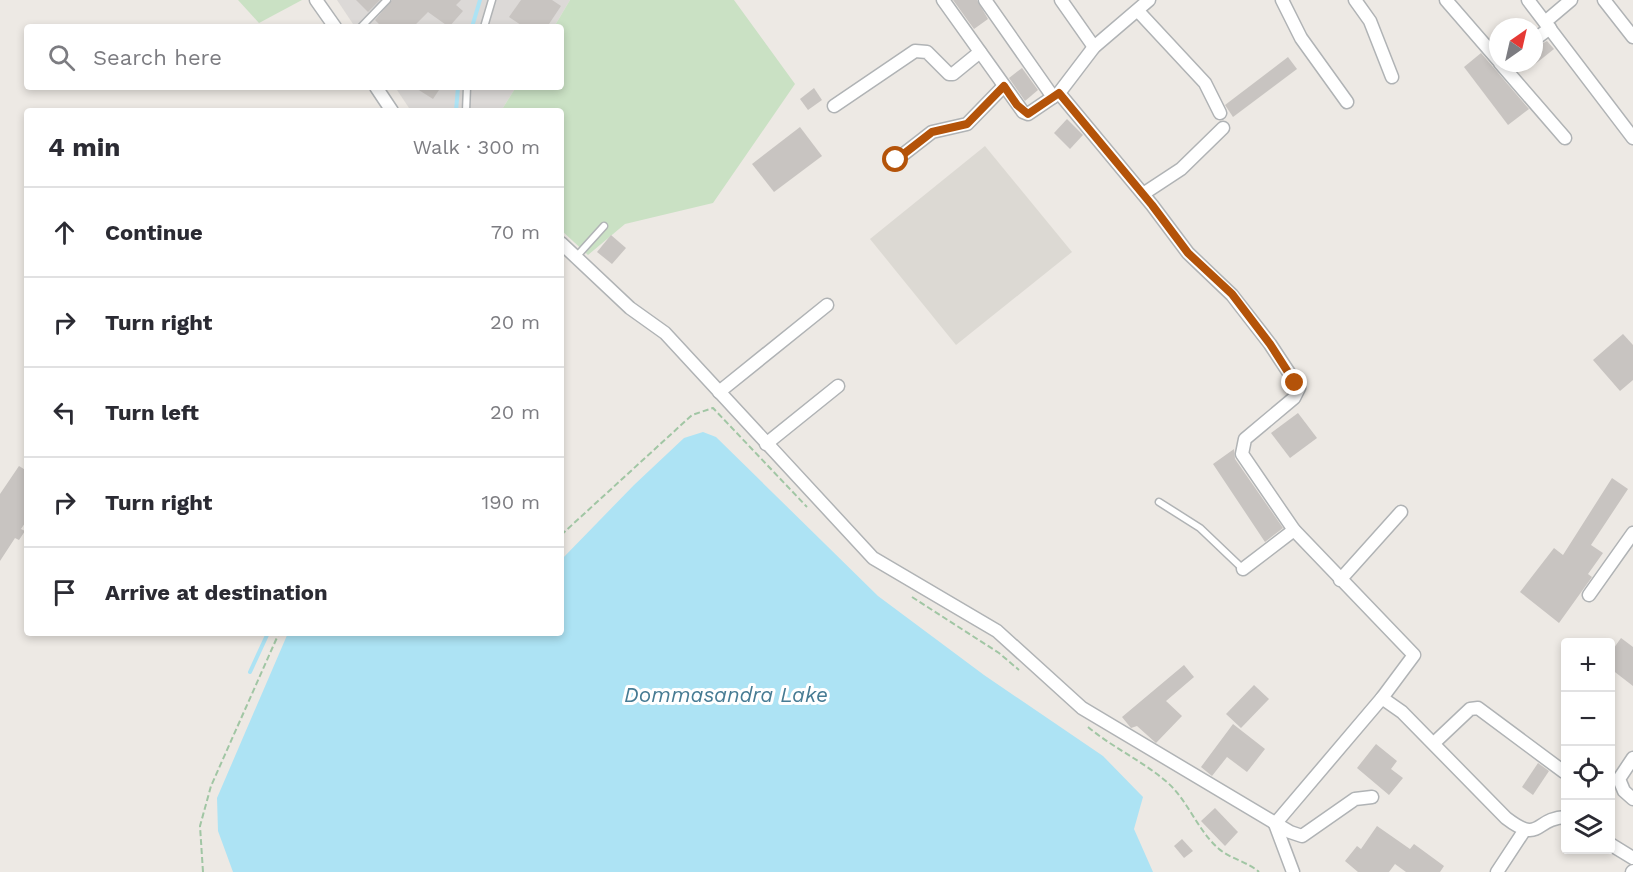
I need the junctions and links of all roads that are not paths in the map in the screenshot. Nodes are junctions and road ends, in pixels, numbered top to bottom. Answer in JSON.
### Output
{"nodes":[{"id":1,"x":316,"y":0,"type":"edge"},
{"id":2,"x":387,"y":0,"type":"edge"},
{"id":3,"x":492,"y":0,"type":"edge"},
{"id":4,"x":943,"y":0,"type":"edge"},
{"id":5,"x":985,"y":0,"type":"edge"},
{"id":6,"x":1061,"y":0,"type":"edge"},
{"id":7,"x":1149,"y":0,"type":"edge"},
{"id":8,"x":1282,"y":0,"type":"edge"},
{"id":9,"x":1355,"y":0,"type":"edge"},
{"id":10,"x":1446,"y":0,"type":"edge"},
{"id":11,"x":1528,"y":0,"type":"edge"},
{"id":12,"x":1571,"y":0,"type":"edge"},
{"id":13,"x":1604,"y":0,"type":"edge"},
{"id":14,"x":1138,"y":11,"type":"junction"},
{"id":15,"x":333,"y":24,"type":"edge"},
{"id":16,"x":364,"y":24,"type":"edge"},
{"id":17,"x":485,"y":24,"type":"edge"},
{"id":18,"x":1547,"y":25,"type":"junction"},
{"id":19,"x":1543,"y":30,"type":"edge"},
{"id":20,"x":1633,"y":37,"type":"edge"},
{"id":21,"x":1094,"y":47,"type":"junction"},
{"id":22,"x":1489,"y":48,"type":"edge"},
{"id":23,"x":980,"y":52,"type":"junction"},
{"id":24,"x":1510,"y":72,"type":"edge"},
{"id":25,"x":1392,"y":77,"type":"dead end"},
{"id":26,"x":1004,"y":86,"type":"junction"},
{"id":27,"x":378,"y":90,"type":"edge"},
{"id":28,"x":467,"y":90,"type":"edge"},
{"id":29,"x":1056,"y":95,"type":"junction"},
{"id":30,"x":1347,"y":102,"type":"dead end"},
{"id":31,"x":834,"y":106,"type":"dead end"},
{"id":32,"x":390,"y":108,"type":"edge"},
{"id":33,"x":466,"y":108,"type":"edge"},
{"id":34,"x":1220,"y":113,"type":"dead end"},
{"id":35,"x":1223,"y":128,"type":"dead end"},
{"id":36,"x":1565,"y":138,"type":"dead end"},
{"id":37,"x":1633,"y":138,"type":"edge"},
{"id":38,"x":896,"y":160,"type":"dead end"},
{"id":39,"x":1143,"y":194,"type":"junction"},
{"id":40,"x":604,"y":226,"type":"dead end"},
{"id":41,"x":564,"y":246,"type":"edge"},
{"id":42,"x":576,"y":257,"type":"junction"},
{"id":43,"x":827,"y":305,"type":"dead end"},
{"id":44,"x":837,"y":386,"type":"dead end"},
{"id":45,"x":719,"y":392,"type":"junction"},
{"id":46,"x":766,"y":444,"type":"junction"},
{"id":47,"x":1159,"y":502,"type":"dead end"},
{"id":48,"x":1401,"y":512,"type":"dead end"},
{"id":49,"x":1294,"y":530,"type":"junction"},
{"id":50,"x":1633,"y":533,"type":"edge"},
{"id":51,"x":1243,"y":569,"type":"joint"},
{"id":52,"x":1340,"y":580,"type":"junction"},
{"id":53,"x":1589,"y":595,"type":"dead end"},
{"id":54,"x":1382,"y":698,"type":"junction"},
{"id":55,"x":1434,"y":743,"type":"junction"},
{"id":56,"x":1633,"y":758,"type":"edge"},
{"id":57,"x":1561,"y":770,"type":"edge"},
{"id":58,"x":1372,"y":797,"type":"dead end"},
{"id":59,"x":1633,"y":799,"type":"edge"},
{"id":60,"x":1561,"y":819,"type":"edge"},
{"id":61,"x":1275,"y":824,"type":"junction"},
{"id":62,"x":1524,"y":831,"type":"junction"},
{"id":63,"x":1615,"y":847,"type":"edge"},
{"id":64,"x":1633,"y":858,"type":"edge"},
{"id":65,"x":1293,"y":872,"type":"edge"},
{"id":66,"x":1497,"y":872,"type":"edge"}],
"edges":[{"from":1,"to":15,"type":"street"},
{"from":2,"to":16,"type":"lane"},
{"from":3,"to":17,"type":"lane"},
{"from":4,"to":23,"type":"street"},
{"from":5,"to":29,"type":"street"},
{"from":6,"to":21,"type":"street"},
{"from":7,"to":14,"type":"street"},
{"from":8,"to":30,"type":"street"},
{"from":9,"to":25,"type":"street"},
{"from":10,"to":22,"type":"street"},
{"from":11,"to":18,"type":"street"},
{"from":12,"to":18,"type":"street"},
{"from":13,"to":20,"type":"street"},
{"from":14,"to":21,"type":"street"},
{"from":14,"to":34,"type":"street"},
{"from":18,"to":19,"type":"street"},
{"from":18,"to":37,"type":"street"},
{"from":21,"to":29,"type":"street"},
{"from":23,"to":26,"type":"street"},
{"from":23,"to":31,"type":"street"},
{"from":24,"to":36,"type":"street"},
{"from":26,"to":29,"type":"street"},
{"from":26,"to":38,"type":"street"},
{"from":27,"to":32,"type":"street"},
{"from":28,"to":33,"type":"lane"},
{"from":29,"to":39,"type":"street"},
{"from":35,"to":39,"type":"street"},
{"from":39,"to":49,"type":"street"},
{"from":40,"to":42,"type":"lane"},
{"from":41,"to":42,"type":"street"},
{"from":42,"to":45,"type":"street"},
{"from":43,"to":45,"type":"street"},
{"from":44,"to":46,"type":"street"},
{"from":45,"to":46,"type":"street"},
{"from":46,"to":61,"type":"street"},
{"from":47,"to":51,"type":"lane"},
{"from":48,"to":52,"type":"street"},
{"from":49,"to":51,"type":"street"},
{"from":49,"to":52,"type":"street"},
{"from":50,"to":53,"type":"street"},
{"from":52,"to":54,"type":"street"},
{"from":54,"to":55,"type":"street"},
{"from":54,"to":61,"type":"street"},
{"from":55,"to":57,"type":"street"},
{"from":55,"to":62,"type":"street"},
{"from":56,"to":59,"type":"street"},
{"from":58,"to":61,"type":"street"},
{"from":60,"to":62,"type":"street"},
{"from":61,"to":65,"type":"street"},
{"from":62,"to":66,"type":"street"},
{"from":63,"to":64,"type":"street"}]}
